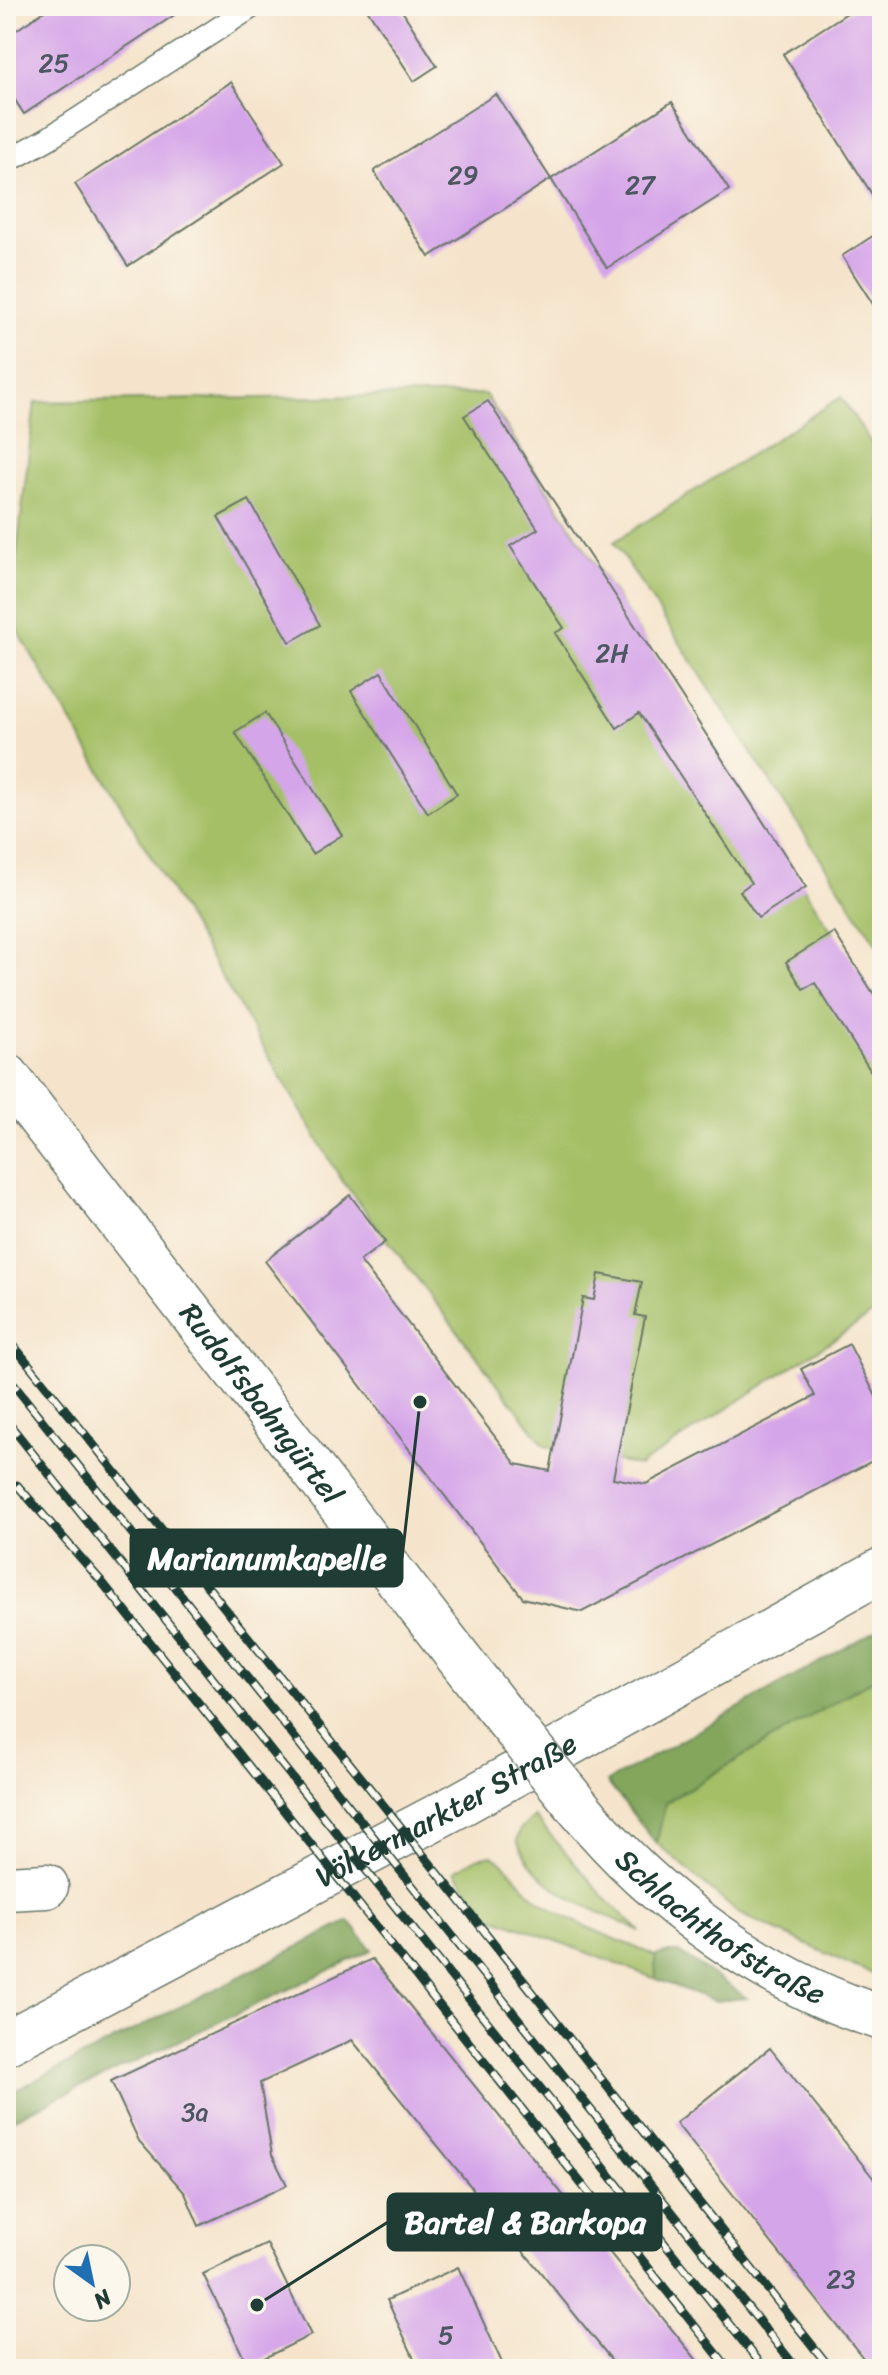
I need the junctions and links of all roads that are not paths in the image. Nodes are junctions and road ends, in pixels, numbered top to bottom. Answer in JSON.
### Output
{"nodes":[{"id":1,"x":253,"y":6,"type":"edge"},
{"id":2,"x":6,"y":157,"type":"edge"},
{"id":3,"x":6,"y":1075,"type":"edge"},
{"id":4,"x":882,"y":1570,"type":"edge"},
{"id":5,"x":578,"y":1807,"type":"joint"},
{"id":6,"x":882,"y":2018,"type":"edge"},
{"id":7,"x":6,"y":2043,"type":"edge"}],
"edges":[{"from":1,"to":2,"type":"lane"},
{"from":3,"to":5,"type":"street","name":"Rudolfsbahngürtel","bridge":true},
{"from":4,"to":7,"type":"street","name":"Völkermarkter Straße"},
{"from":5,"to":6,"type":"street","name":"Schlachthofstraße"}]}
